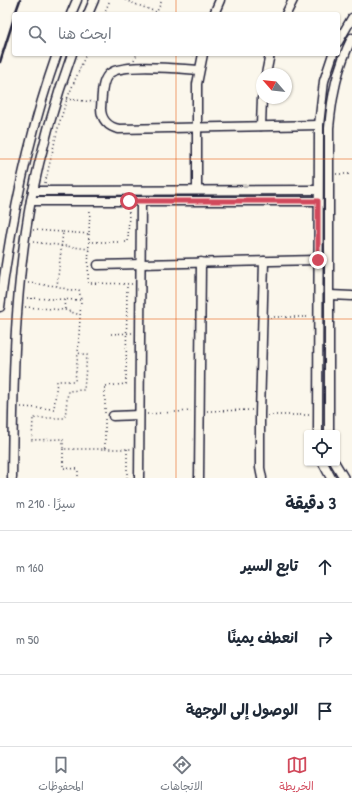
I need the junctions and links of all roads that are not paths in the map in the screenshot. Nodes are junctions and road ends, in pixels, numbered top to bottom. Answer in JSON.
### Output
{"nodes":[{"id":1,"x":77,"y":0,"type":"edge"},
{"id":2,"x":94,"y":0,"type":"edge"},
{"id":3,"x":220,"y":0,"type":"edge"},
{"id":4,"x":293,"y":0,"type":"edge"},
{"id":5,"x":73,"y":12,"type":"edge"},
{"id":6,"x":89,"y":12,"type":"edge"},
{"id":7,"x":215,"y":12,"type":"edge"},
{"id":8,"x":287,"y":12,"type":"edge"},
{"id":9,"x":352,"y":18,"type":"edge"},
{"id":10,"x":352,"y":38,"type":"edge"},
{"id":11,"x":340,"y":39,"type":"edge"},
{"id":12,"x":55,"y":56,"type":"edge"},
{"id":13,"x":71,"y":56,"type":"edge"},
{"id":14,"x":202,"y":56,"type":"edge"},
{"id":15,"x":270,"y":56,"type":"edge"},
{"id":16,"x":332,"y":56,"type":"edge"},
{"id":17,"x":267,"y":68,"type":"edge"},
{"id":18,"x":199,"y":70,"type":"junction"},
{"id":19,"x":262,"y":104,"type":"edge"},
{"id":20,"x":261,"y":126,"type":"junction"},
{"id":21,"x":319,"y":126,"type":"junction"},
{"id":22,"x":197,"y":128,"type":"junction"},
{"id":23,"x":318,"y":162,"type":"junction"},
{"id":24,"x":329,"y":162,"type":"junction"},
{"id":25,"x":197,"y":190,"type":"junction"},
{"id":26,"x":318,"y":190,"type":"junction"},
{"id":27,"x":33,"y":191,"type":"junction"},
{"id":28,"x":31,"y":201,"type":"junction"},
{"id":29,"x":141,"y":201,"type":"junction"},
{"id":30,"x":318,"y":201,"type":"junction"},
{"id":31,"x":318,"y":260,"type":"junction"},
{"id":32,"x":264,"y":261,"type":"junction"},
{"id":33,"x":201,"y":262,"type":"junction"},
{"id":34,"x":140,"y":264,"type":"junction"},
{"id":35,"x":98,"y":265,"type":"dead end"},
{"id":36,"x":330,"y":295,"type":"junction"},
{"id":37,"x":352,"y":296,"type":"edge"},
{"id":38,"x":0,"y":307,"type":"edge"},
{"id":39,"x":318,"y":366,"type":"junction"},
{"id":40,"x":329,"y":366,"type":"junction"},
{"id":41,"x":139,"y":415,"type":"junction"},
{"id":42,"x":113,"y":416,"type":"dead end"},
{"id":43,"x":318,"y":430,"type":"edge"},
{"id":44,"x":329,"y":430,"type":"edge"},
{"id":45,"x":325,"y":466,"type":"edge"},
{"id":46,"x":337,"y":466,"type":"edge"},
{"id":47,"x":12,"y":478,"type":"edge"},
{"id":48,"x":139,"y":478,"type":"edge"},
{"id":49,"x":199,"y":478,"type":"edge"},
{"id":50,"x":262,"y":478,"type":"edge"},
{"id":51,"x":331,"y":478,"type":"edge"},
{"id":52,"x":344,"y":478,"type":"edge"}],
"edges":[{"from":1,"to":5,"type":"street"},
{"from":2,"to":6,"type":"street"},
{"from":3,"to":7,"type":"street"},
{"from":4,"to":8,"type":"street"},
{"from":9,"to":11,"type":"street"},
{"from":10,"to":24,"type":"street"},
{"from":12,"to":38,"type":"street"},
{"from":13,"to":27,"type":"street"},
{"from":14,"to":18,"type":"street"},
{"from":15,"to":17,"type":"street"},
{"from":16,"to":21,"type":"street"},
{"from":18,"to":22,"type":"street"},
{"from":18,"to":22,"type":"street"},
{"from":19,"to":20,"type":"street"},
{"from":20,"to":21,"type":"street"},
{"from":20,"to":22,"type":"street"},
{"from":21,"to":23,"type":"street"},
{"from":22,"to":25,"type":"street"},
{"from":23,"to":24,"type":"street"},
{"from":23,"to":26,"type":"street"},
{"from":24,"to":36,"type":"street"},
{"from":25,"to":26,"type":"street"},
{"from":25,"to":27,"type":"street"},
{"from":26,"to":30,"type":"street"},
{"from":27,"to":28,"type":"street"},
{"from":28,"to":29,"type":"street"},
{"from":28,"to":47,"type":"street"},
{"from":29,"to":30,"type":"street"},
{"from":29,"to":34,"type":"street"},
{"from":30,"to":31,"type":"street"},
{"from":31,"to":32,"type":"street"},
{"from":31,"to":39,"type":"street"},
{"from":32,"to":33,"type":"street"},
{"from":32,"to":50,"type":"street"},
{"from":33,"to":34,"type":"street"},
{"from":33,"to":49,"type":"street"},
{"from":34,"to":35,"type":"street"},
{"from":34,"to":41,"type":"street"},
{"from":36,"to":37,"type":"street"},
{"from":36,"to":40,"type":"street"},
{"from":39,"to":40,"type":"street"},
{"from":39,"to":43,"type":"street"},
{"from":40,"to":44,"type":"street"},
{"from":41,"to":42,"type":"street"},
{"from":41,"to":48,"type":"street"},
{"from":45,"to":51,"type":"street"},
{"from":46,"to":52,"type":"street"}]}
